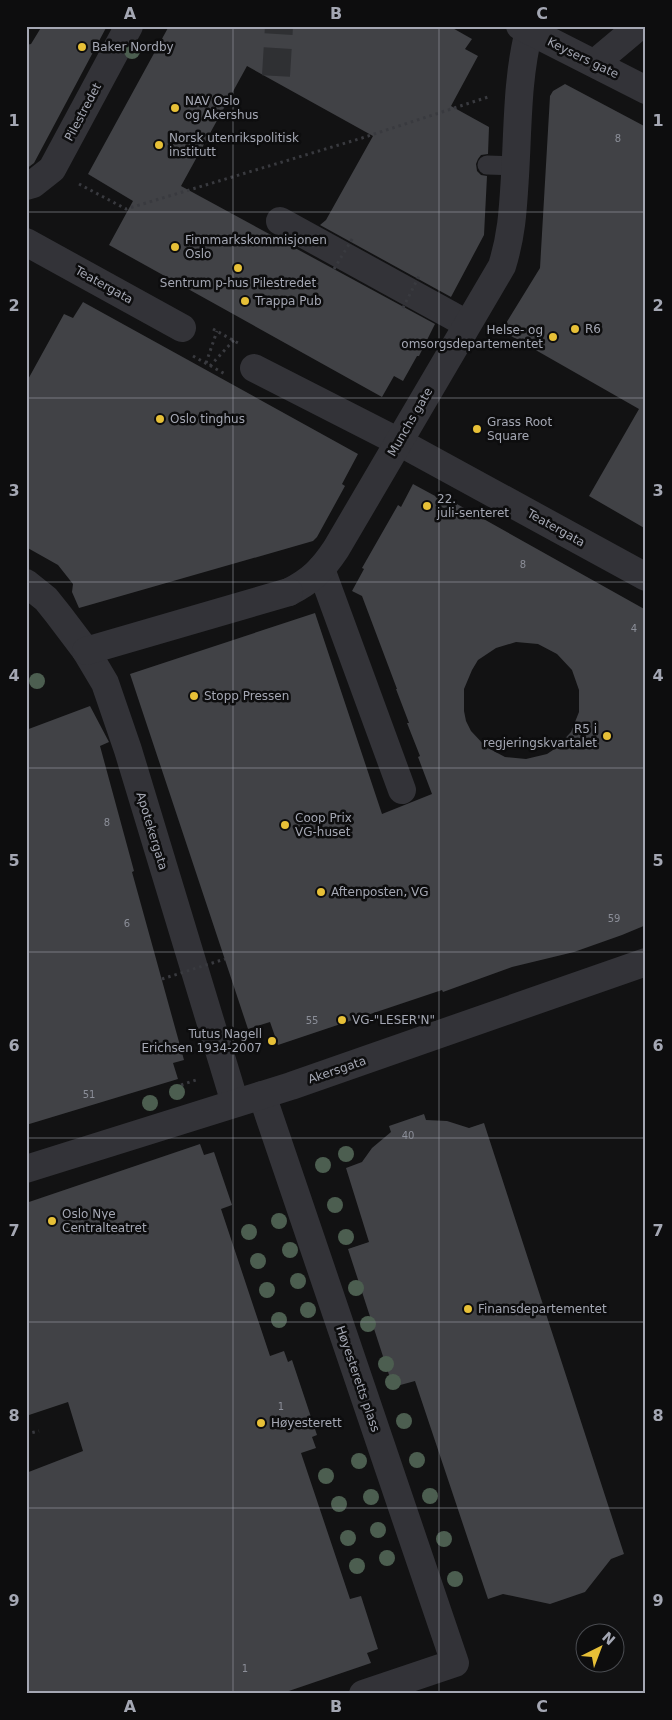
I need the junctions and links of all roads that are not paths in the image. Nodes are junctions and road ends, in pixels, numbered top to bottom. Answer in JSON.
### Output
{"nodes":[{"id":1,"x":129,"y":26,"type":"edge"},
{"id":2,"x":639,"y":26,"type":"edge"},
{"id":3,"x":527,"y":28,"type":"edge"},
{"id":4,"x":595,"y":63,"type":"junction"},
{"id":5,"x":646,"y":90,"type":"edge"},
{"id":6,"x":487,"y":165,"type":"dead end"},
{"id":7,"x":516,"y":166,"type":"junction"},
{"id":8,"x":26,"y":186,"type":"edge"},
{"id":9,"x":280,"y":221,"type":"dead end"},
{"id":10,"x":26,"y":242,"type":"edge"},
{"id":11,"x":468,"y":324,"type":"junction"},
{"id":12,"x":182,"y":328,"type":"dead end"},
{"id":13,"x":254,"y":368,"type":"dead end"},
{"id":14,"x":399,"y":442,"type":"junction"},
{"id":15,"x":321,"y":569,"type":"junction"},
{"id":16,"x":646,"y":577,"type":"edge"},
{"id":17,"x":26,"y":582,"type":"edge"},
{"id":18,"x":86,"y":652,"type":"junction"},
{"id":19,"x":402,"y":790,"type":"dead end"},
{"id":20,"x":646,"y":962,"type":"edge"},
{"id":21,"x":262,"y":1095,"type":"junction"},
{"id":22,"x":235,"y":1103,"type":"junction"},
{"id":23,"x":26,"y":1169,"type":"edge"},
{"id":24,"x":363,"y":1694,"type":"edge"}],
"edges":[{"from":1,"to":8,"type":"street","name":"Pilestredet"},
{"from":2,"to":4,"type":"street"},
{"from":3,"to":4,"type":"street","name":"Keysers gate"},
{"from":3,"to":7,"type":"street","name":"Munchs gate"},
{"from":4,"to":5,"type":"street","name":"Keysers gate"},
{"from":6,"to":7,"type":"lane"},
{"from":7,"to":11,"type":"street","name":"Munchs gate"},
{"from":9,"to":11,"type":"street"},
{"from":10,"to":12,"type":"street","name":"Teatergata"},
{"from":11,"to":14,"type":"street","name":"Munchs gate"},
{"from":13,"to":14,"type":"street","name":"Teatergata"},
{"from":14,"to":15,"type":"street","name":"Munchs gate"},
{"from":14,"to":16,"type":"street","name":"Teatergata"},
{"from":15,"to":18,"type":"street","name":"Munchs gate"},
{"from":15,"to":19,"type":"street"},
{"from":17,"to":18,"type":"street","name":"Apotekergata"},
{"from":18,"to":22,"type":"street","name":"Apotekergata"},
{"from":20,"to":21,"type":"street","name":"Akersgata"},
{"from":21,"to":22,"type":"street","name":"Akersgata"},
{"from":21,"to":24,"type":"street","name":"Høyesteretts plass"},
{"from":22,"to":23,"type":"street","name":"Akersgata"}]}
